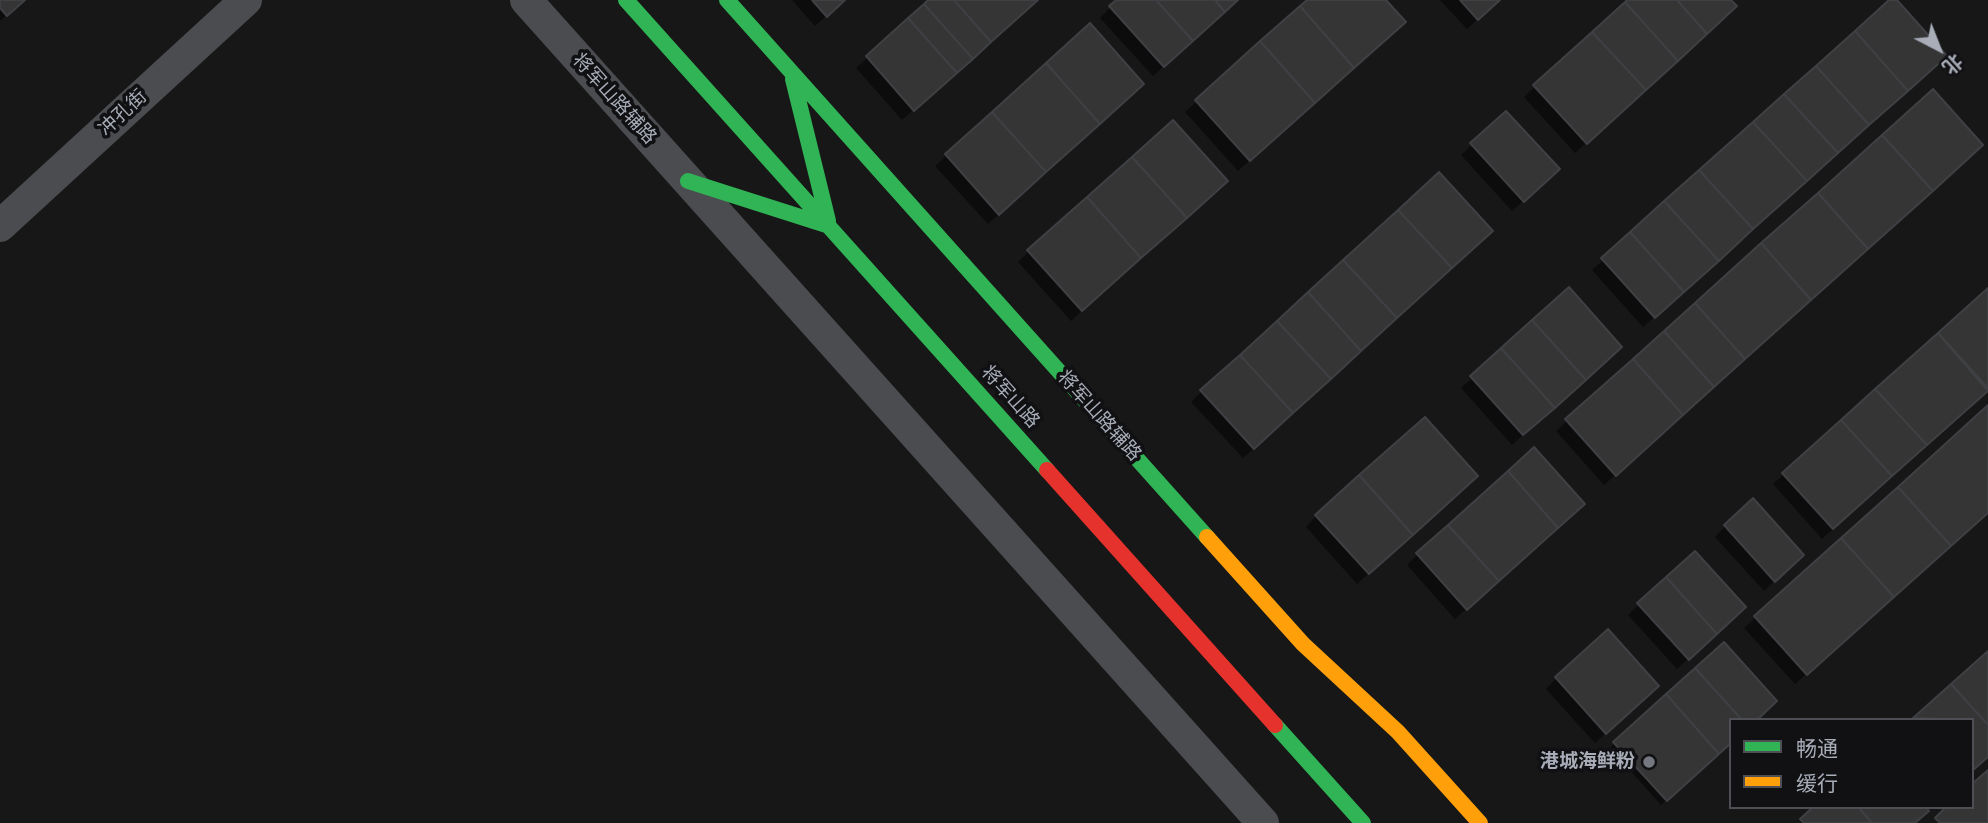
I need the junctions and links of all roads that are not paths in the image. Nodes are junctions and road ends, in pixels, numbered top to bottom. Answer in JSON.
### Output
{"nodes":[{"id":1,"x":246,"y":0,"type":"edge"},
{"id":2,"x":526,"y":0,"type":"edge"},
{"id":3,"x":626,"y":0,"type":"edge"},
{"id":4,"x":727,"y":0,"type":"edge"},
{"id":5,"x":791,"y":72,"type":"junction"},
{"id":6,"x":688,"y":181,"type":"junction"},
{"id":7,"x":0,"y":226,"type":"edge"},
{"id":8,"x":829,"y":226,"type":"junction"},
{"id":9,"x":1297,"y":748,"type":"junction"},
{"id":10,"x":1317,"y":798,"type":"dead end"},
{"id":11,"x":1263,"y":823,"type":"edge"},
{"id":12,"x":1363,"y":823,"type":"edge"},
{"id":13,"x":1480,"y":823,"type":"edge"}],
"edges":[{"from":1,"to":7,"type":"street","name":"冲孔街"},
{"from":2,"to":6,"type":"street","name":"将军山路辅路"},
{"from":3,"to":8,"type":"street","name":"将军山路"},
{"from":4,"to":5,"type":"street","name":"将军山路辅路"},
{"from":5,"to":8,"type":"street"},
{"from":5,"to":13,"type":"street","name":"将军山路辅路"},
{"from":6,"to":8,"type":"street"},
{"from":6,"to":11,"type":"street","name":"将军山路辅路"},
{"from":8,"to":9,"type":"street","name":"将军山路"},
{"from":9,"to":10,"type":"street"},
{"from":9,"to":12,"type":"street","name":"将军山路"}]}
